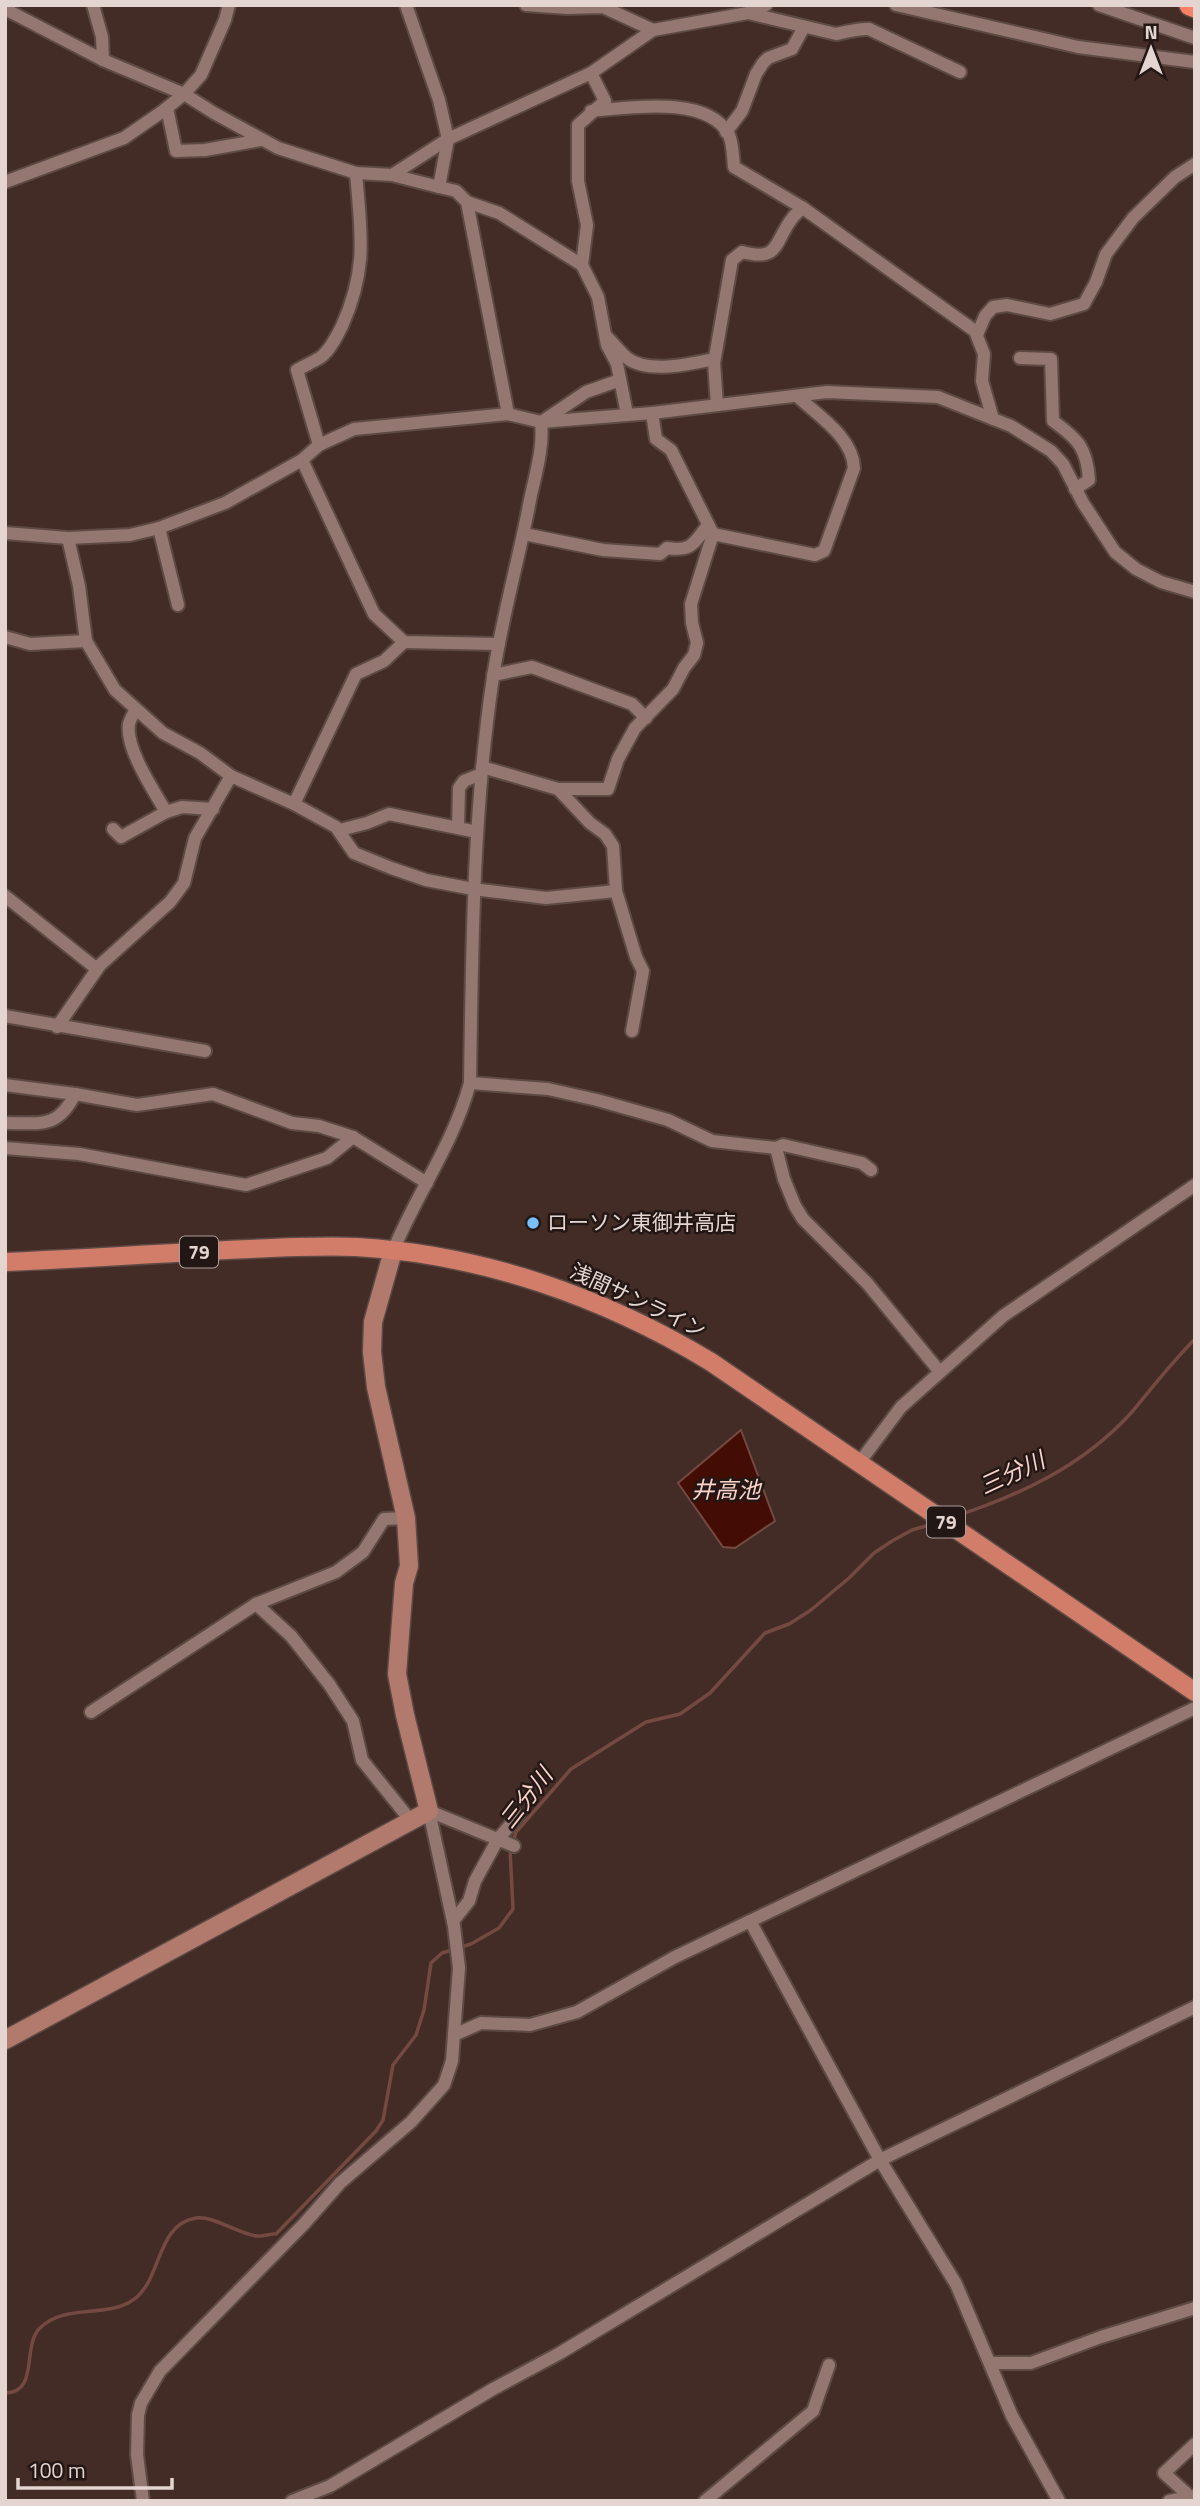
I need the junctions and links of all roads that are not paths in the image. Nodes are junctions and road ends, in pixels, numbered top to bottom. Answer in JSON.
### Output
{"nodes":[{"id":1,"x":93,"y":5,"type":"edge"},
{"id":2,"x":229,"y":5,"type":"edge"},
{"id":3,"x":406,"y":5,"type":"edge"},
{"id":4,"x":526,"y":5,"type":"edge"},
{"id":5,"x":766,"y":5,"type":"edge"},
{"id":6,"x":896,"y":5,"type":"edge"},
{"id":7,"x":1099,"y":5,"type":"edge"},
{"id":8,"x":603,"y":6,"type":"edge"},
{"id":9,"x":5,"y":9,"type":"edge"},
{"id":10,"x":748,"y":13,"type":"junction"},
{"id":11,"x":804,"y":27,"type":"junction"},
{"id":12,"x":653,"y":30,"type":"junction"},
{"id":13,"x":1195,"y":38,"type":"edge"},
{"id":14,"x":103,"y":60,"type":"junction"},
{"id":15,"x":1195,"y":62,"type":"edge"},
{"id":16,"x":960,"y":72,"type":"dead end"},
{"id":17,"x":591,"y":73,"type":"junction"},
{"id":18,"x":184,"y":94,"type":"junction"},
{"id":19,"x":167,"y":108,"type":"junction"},
{"id":20,"x":591,"y":111,"type":"junction"},
{"id":21,"x":726,"y":132,"type":"junction"},
{"id":22,"x":448,"y":139,"type":"junction"},
{"id":23,"x":261,"y":140,"type":"junction"},
{"id":24,"x":1195,"y":164,"type":"edge"},
{"id":25,"x":356,"y":173,"type":"junction"},
{"id":26,"x":392,"y":175,"type":"junction"},
{"id":27,"x":5,"y":182,"type":"edge"},
{"id":28,"x":439,"y":187,"type":"junction"},
{"id":29,"x":467,"y":202,"type":"junction"},
{"id":30,"x":803,"y":208,"type":"junction"},
{"id":31,"x":582,"y":265,"type":"junction"},
{"id":32,"x":605,"y":335,"type":"junction"},
{"id":33,"x":977,"y":335,"type":"junction"},
{"id":34,"x":1020,"y":358,"type":"dead end"},
{"id":35,"x":714,"y":359,"type":"junction"},
{"id":36,"x":620,"y":380,"type":"junction"},
{"id":37,"x":797,"y":396,"type":"junction"},
{"id":38,"x":717,"y":405,"type":"junction"},
{"id":39,"x":652,"y":413,"type":"junction"},
{"id":40,"x":508,"y":414,"type":"junction"},
{"id":41,"x":627,"y":414,"type":"junction"},
{"id":42,"x":993,"y":419,"type":"junction"},
{"id":43,"x":541,"y":422,"type":"junction"},
{"id":44,"x":318,"y":445,"type":"junction"},
{"id":45,"x":302,"y":460,"type":"junction"},
{"id":46,"x":1075,"y":489,"type":"junction"},
{"id":47,"x":159,"y":528,"type":"junction"},
{"id":48,"x":711,"y":529,"type":"junction"},
{"id":49,"x":5,"y":533,"type":"edge"},
{"id":50,"x":524,"y":534,"type":"junction"},
{"id":51,"x":68,"y":538,"type":"junction"},
{"id":52,"x":1195,"y":592,"type":"edge"},
{"id":53,"x":178,"y":605,"type":"dead end"},
{"id":54,"x":6,"y":637,"type":"edge"},
{"id":55,"x":86,"y":641,"type":"junction"},
{"id":56,"x":404,"y":642,"type":"junction"},
{"id":57,"x":499,"y":644,"type":"junction"},
{"id":58,"x":493,"y":675,"type":"junction"},
{"id":59,"x":136,"y":709,"type":"junction"},
{"id":60,"x":646,"y":718,"type":"junction"},
{"id":61,"x":482,"y":771,"type":"junction"},
{"id":62,"x":231,"y":776,"type":"junction"},
{"id":63,"x":558,"y":789,"type":"junction"},
{"id":64,"x":294,"y":804,"type":"junction"},
{"id":65,"x":213,"y":809,"type":"junction"},
{"id":66,"x":166,"y":812,"type":"junction"},
{"id":67,"x":458,"y":828,"type":"junction"},
{"id":68,"x":113,"y":829,"type":"dead end"},
{"id":69,"x":340,"y":830,"type":"junction"},
{"id":70,"x":477,"y":832,"type":"junction"},
{"id":71,"x":473,"y":889,"type":"junction"},
{"id":72,"x":616,"y":891,"type":"junction"},
{"id":73,"x":5,"y":896,"type":"edge"},
{"id":74,"x":97,"y":969,"type":"junction"},
{"id":75,"x":5,"y":1016,"type":"edge"},
{"id":76,"x":57,"y":1027,"type":"junction"},
{"id":77,"x":632,"y":1031,"type":"dead end"},
{"id":78,"x":205,"y":1051,"type":"dead end"},
{"id":79,"x":470,"y":1083,"type":"junction"},
{"id":80,"x":5,"y":1085,"type":"edge"},
{"id":81,"x":75,"y":1094,"type":"junction"},
{"id":82,"x":5,"y":1123,"type":"edge"},
{"id":83,"x":353,"y":1137,"type":"junction"},
{"id":84,"x":5,"y":1148,"type":"edge"},
{"id":85,"x":776,"y":1148,"type":"junction"},
{"id":86,"x":871,"y":1170,"type":"dead end"},
{"id":87,"x":427,"y":1183,"type":"junction"},
{"id":88,"x":1195,"y":1185,"type":"edge"},
{"id":89,"x":393,"y":1251,"type":"junction"},
{"id":90,"x":5,"y":1262,"type":"edge"},
{"id":91,"x":940,"y":1372,"type":"junction"},
{"id":92,"x":859,"y":1463,"type":"junction"},
{"id":93,"x":406,"y":1518,"type":"junction"},
{"id":94,"x":256,"y":1604,"type":"junction"},
{"id":95,"x":1195,"y":1692,"type":"edge"},
{"id":96,"x":1195,"y":1708,"type":"edge"},
{"id":97,"x":91,"y":1712,"type":"dead end"},
{"id":98,"x":429,"y":1811,"type":"junction"},
{"id":99,"x":518,"y":1816,"type":"dead end"},
{"id":100,"x":411,"y":1821,"type":"junction"},
{"id":101,"x":498,"y":1839,"type":"junction"},
{"id":102,"x":514,"y":1846,"type":"dead end"},
{"id":103,"x":453,"y":1921,"type":"junction"},
{"id":104,"x":750,"y":1921,"type":"junction"},
{"id":105,"x":1195,"y":2007,"type":"edge"},
{"id":106,"x":454,"y":2035,"type":"junction"},
{"id":107,"x":5,"y":2040,"type":"edge"},
{"id":108,"x":880,"y":2160,"type":"junction"},
{"id":109,"x":1195,"y":2308,"type":"edge"},
{"id":110,"x":829,"y":2365,"type":"dead end"},
{"id":111,"x":989,"y":2366,"type":"junction"},
{"id":112,"x":1195,"y":2444,"type":"edge"},
{"id":113,"x":1191,"y":2497,"type":"edge"},
{"id":114,"x":144,"y":2501,"type":"edge"},
{"id":115,"x":292,"y":2501,"type":"edge"},
{"id":116,"x":705,"y":2501,"type":"edge"},
{"id":117,"x":1059,"y":2501,"type":"edge"},
{"id":118,"x":1169,"y":2501,"type":"edge"}],
"edges":[{"from":1,"to":14,"type":"street"},
{"from":2,"to":18,"type":"street"},
{"from":3,"to":22,"type":"street"},
{"from":4,"to":8,"type":"street"},
{"from":5,"to":10,"type":"street"},
{"from":6,"to":15,"type":"street"},
{"from":7,"to":13,"type":"street"},
{"from":8,"to":12,"type":"street"},
{"from":9,"to":14,"type":"street"},
{"from":10,"to":11,"type":"street"},
{"from":10,"to":12,"type":"street"},
{"from":11,"to":16,"type":"street"},
{"from":11,"to":21,"type":"street"},
{"from":12,"to":17,"type":"street"},
{"from":14,"to":18,"type":"street"},
{"from":17,"to":20,"type":"street"},
{"from":17,"to":22,"type":"street"},
{"from":18,"to":19,"type":"street"},
{"from":18,"to":23,"type":"street"},
{"from":19,"to":23,"type":"street"},
{"from":19,"to":27,"type":"street"},
{"from":20,"to":21,"type":"street"},
{"from":20,"to":31,"type":"street"},
{"from":21,"to":30,"type":"street"},
{"from":22,"to":26,"type":"street"},
{"from":22,"to":28,"type":"street"},
{"from":23,"to":25,"type":"street"},
{"from":24,"to":33,"type":"street"},
{"from":25,"to":26,"type":"street"},
{"from":25,"to":44,"type":"street"},
{"from":26,"to":28,"type":"street"},
{"from":28,"to":29,"type":"street"},
{"from":29,"to":31,"type":"street"},
{"from":29,"to":40,"type":"street"},
{"from":30,"to":33,"type":"street"},
{"from":30,"to":35,"type":"street"},
{"from":31,"to":32,"type":"street"},
{"from":32,"to":35,"type":"street"},
{"from":32,"to":36,"type":"street"},
{"from":33,"to":42,"type":"street"},
{"from":34,"to":46,"type":"street"},
{"from":35,"to":38,"type":"street"},
{"from":36,"to":41,"type":"street"},
{"from":36,"to":43,"type":"street"},
{"from":37,"to":38,"type":"street"},
{"from":37,"to":42,"type":"street"},
{"from":37,"to":48,"type":"street"},
{"from":38,"to":39,"type":"street"},
{"from":39,"to":41,"type":"street"},
{"from":39,"to":48,"type":"street"},
{"from":40,"to":43,"type":"street"},
{"from":40,"to":44,"type":"street"},
{"from":41,"to":43,"type":"street"},
{"from":42,"to":46,"type":"street"},
{"from":43,"to":50,"type":"street"},
{"from":44,"to":45,"type":"street"},
{"from":45,"to":47,"type":"street"},
{"from":45,"to":56,"type":"street"},
{"from":46,"to":52,"type":"street"},
{"from":47,"to":51,"type":"street"},
{"from":47,"to":53,"type":"street"},
{"from":48,"to":50,"type":"street"},
{"from":48,"to":60,"type":"street"},
{"from":49,"to":51,"type":"street"},
{"from":50,"to":57,"type":"street"},
{"from":51,"to":55,"type":"street"},
{"from":54,"to":55,"type":"street"},
{"from":55,"to":59,"type":"street"},
{"from":56,"to":57,"type":"street"},
{"from":56,"to":64,"type":"street"},
{"from":57,"to":58,"type":"street"},
{"from":58,"to":60,"type":"street"},
{"from":58,"to":61,"type":"street"},
{"from":59,"to":62,"type":"street"},
{"from":59,"to":66,"type":"street"},
{"from":60,"to":63,"type":"street"},
{"from":61,"to":63,"type":"street"},
{"from":61,"to":67,"type":"street"},
{"from":61,"to":70,"type":"street"},
{"from":62,"to":64,"type":"street"},
{"from":62,"to":65,"type":"street"},
{"from":63,"to":72,"type":"street"},
{"from":64,"to":69,"type":"street"},
{"from":65,"to":66,"type":"street"},
{"from":65,"to":74,"type":"street"},
{"from":66,"to":68,"type":"street"},
{"from":67,"to":69,"type":"street"},
{"from":67,"to":70,"type":"street"},
{"from":69,"to":71,"type":"street"},
{"from":70,"to":71,"type":"street"},
{"from":71,"to":72,"type":"street"},
{"from":71,"to":79,"type":"street"},
{"from":72,"to":77,"type":"street"},
{"from":73,"to":74,"type":"street"},
{"from":74,"to":76,"type":"street"},
{"from":75,"to":76,"type":"street"},
{"from":76,"to":78,"type":"street"},
{"from":79,"to":85,"type":"street"},
{"from":79,"to":87,"type":"street"},
{"from":80,"to":81,"type":"street"},
{"from":81,"to":82,"type":"street"},
{"from":81,"to":83,"type":"street"},
{"from":83,"to":84,"type":"street"},
{"from":83,"to":87,"type":"street"},
{"from":85,"to":86,"type":"street"},
{"from":85,"to":91,"type":"street"},
{"from":87,"to":89,"type":"street"},
{"from":88,"to":91,"type":"street"},
{"from":89,"to":90,"type":"main road","name":"浅間サンライン","number":"79"},
{"from":89,"to":92,"type":"main road","name":"浅間サンライン","number":"79"},
{"from":89,"to":93,"type":"street"},
{"from":91,"to":92,"type":"street"},
{"from":92,"to":95,"type":"main road","name":"浅間サンライン","number":"79"},
{"from":93,"to":94,"type":"street"},
{"from":93,"to":98,"type":"street"},
{"from":94,"to":97,"type":"street"},
{"from":94,"to":100,"type":"street"},
{"from":96,"to":104,"type":"street"},
{"from":98,"to":100,"type":"street"},
{"from":98,"to":101,"type":"street"},
{"from":98,"to":103,"type":"street"},
{"from":99,"to":101,"type":"street"},
{"from":100,"to":107,"type":"street"},
{"from":101,"to":102,"type":"street"},
{"from":101,"to":103,"type":"street"},
{"from":103,"to":106,"type":"street"},
{"from":104,"to":106,"type":"street"},
{"from":104,"to":108,"type":"street"},
{"from":105,"to":108,"type":"street"},
{"from":106,"to":114,"type":"street"},
{"from":108,"to":111,"type":"street"},
{"from":108,"to":115,"type":"street"},
{"from":109,"to":111,"type":"street"},
{"from":110,"to":116,"type":"street"},
{"from":111,"to":117,"type":"street"},
{"from":112,"to":113,"type":"street"},
{"from":113,"to":118,"type":"street"}]}
